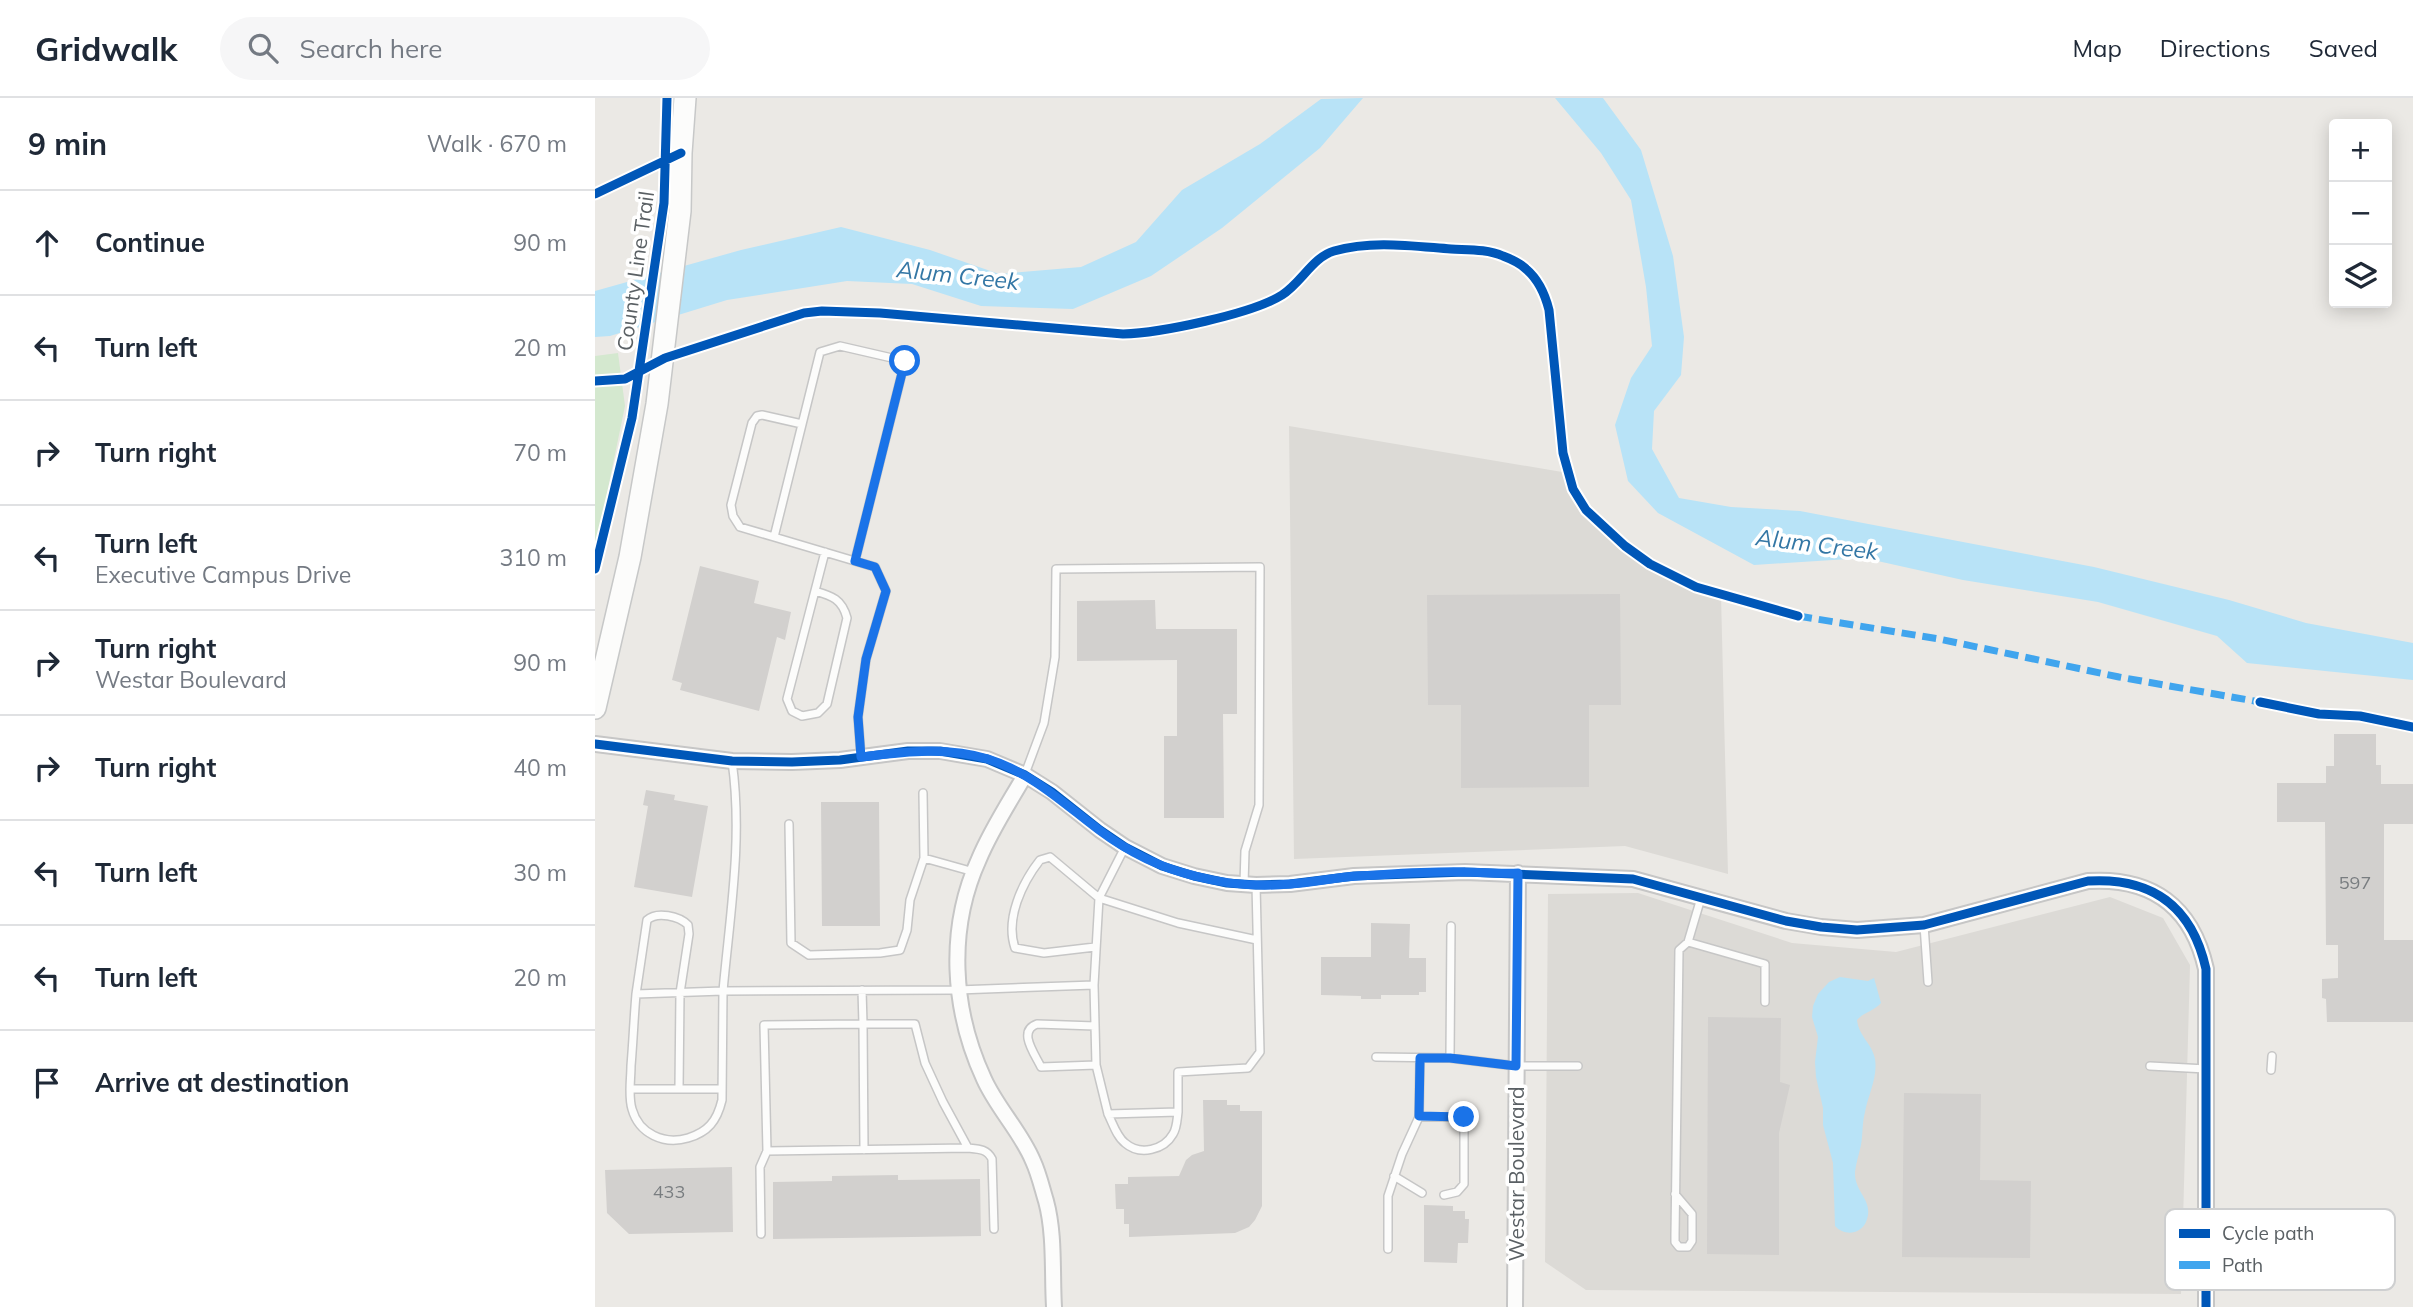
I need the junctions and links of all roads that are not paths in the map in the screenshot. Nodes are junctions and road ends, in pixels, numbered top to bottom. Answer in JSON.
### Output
{"nodes":[{"id":1,"x":685,"y":98,"type":"edge"},
{"id":2,"x":802,"y":424,"type":"junction"},
{"id":3,"x":774,"y":537,"type":"junction"},
{"id":4,"x":825,"y":552,"type":"junction"},
{"id":5,"x":855,"y":561,"type":"junction"},
{"id":6,"x":815,"y":591,"type":"junction"},
{"id":7,"x":595,"y":708,"type":"edge"},
{"id":8,"x":595,"y":744,"type":"edge"},
{"id":9,"x":861,"y":757,"type":"junction"},
{"id":10,"x":732,"y":761,"type":"junction"},
{"id":11,"x":1025,"y":775,"type":"junction"},
{"id":12,"x":923,"y":793,"type":"dead end"},
{"id":13,"x":789,"y":824,"type":"dead end"},
{"id":14,"x":1125,"y":847,"type":"junction"},
{"id":15,"x":925,"y":858,"type":"junction"},
{"id":16,"x":974,"y":872,"type":"junction"},
{"id":17,"x":1518,"y":873,"type":"junction"},
{"id":18,"x":1250,"y":885,"type":"junction"},
{"id":19,"x":1702,"y":897,"type":"junction"},
{"id":20,"x":1099,"y":898,"type":"junction"},
{"id":21,"x":1924,"y":925,"type":"junction"},
{"id":22,"x":1451,"y":926,"type":"dead end"},
{"id":23,"x":1257,"y":940,"type":"junction"},
{"id":24,"x":1688,"y":942,"type":"junction"},
{"id":25,"x":1095,"y":947,"type":"junction"},
{"id":26,"x":1928,"y":982,"type":"dead end"},
{"id":27,"x":1094,"y":985,"type":"junction"},
{"id":28,"x":862,"y":990,"type":"junction"},
{"id":29,"x":958,"y":990,"type":"junction"},
{"id":30,"x":723,"y":991,"type":"junction"},
{"id":31,"x":680,"y":993,"type":"junction"},
{"id":32,"x":636,"y":995,"type":"junction"},
{"id":33,"x":1765,"y":1002,"type":"dead end"},
{"id":34,"x":863,"y":1024,"type":"junction"},
{"id":35,"x":1095,"y":1026,"type":"junction"},
{"id":36,"x":2271,"y":1056,"type":"dead end"},
{"id":37,"x":1376,"y":1057,"type":"dead end"},
{"id":38,"x":1420,"y":1058,"type":"junction"},
{"id":39,"x":1450,"y":1058,"type":"junction"},
{"id":40,"x":1096,"y":1065,"type":"junction"},
{"id":41,"x":1516,"y":1066,"type":"junction"},
{"id":42,"x":1578,"y":1066,"type":"dead end"},
{"id":43,"x":2150,"y":1066,"type":"dead end"},
{"id":44,"x":2206,"y":1069,"type":"junction"},
{"id":45,"x":2271,"y":1070,"type":"dead end"},
{"id":46,"x":630,"y":1088,"type":"junction"},
{"id":47,"x":679,"y":1089,"type":"junction"},
{"id":48,"x":722,"y":1089,"type":"junction"},
{"id":49,"x":1178,"y":1112,"type":"junction"},
{"id":50,"x":1108,"y":1114,"type":"junction"},
{"id":51,"x":1419,"y":1116,"type":"junction"},
{"id":52,"x":968,"y":1148,"type":"junction"},
{"id":53,"x":865,"y":1150,"type":"junction"},
{"id":54,"x":767,"y":1151,"type":"junction"},
{"id":55,"x":1394,"y":1176,"type":"junction"},
{"id":56,"x":1422,"y":1193,"type":"dead end"},
{"id":57,"x":1675,"y":1194,"type":"junction"},
{"id":58,"x":1444,"y":1195,"type":"dead end"},
{"id":59,"x":2206,"y":1209,"type":"edge"},
{"id":60,"x":994,"y":1228,"type":"dead end"},
{"id":61,"x":761,"y":1234,"type":"dead end"},
{"id":62,"x":1388,"y":1249,"type":"dead end"},
{"id":63,"x":1053,"y":1307,"type":"edge"},
{"id":64,"x":1515,"y":1307,"type":"edge"}],
"edges":[{"from":1,"to":7,"type":"main road"},
{"from":2,"to":3,"type":"lane"},
{"from":2,"to":3,"type":"lane"},
{"from":2,"to":5,"type":"lane"},
{"from":3,"to":4,"type":"lane"},
{"from":4,"to":5,"type":"lane"},
{"from":4,"to":6,"type":"lane"},
{"from":5,"to":9,"type":"lane"},
{"from":6,"to":6,"type":"lane"},
{"from":8,"to":10,"type":"street"},
{"from":9,"to":10,"type":"street"},
{"from":9,"to":11,"type":"street"},
{"from":10,"to":30,"type":"lane"},
{"from":11,"to":14,"type":"street"},
{"from":11,"to":16,"type":"street"},
{"from":11,"to":18,"type":"lane"},
{"from":12,"to":15,"type":"lane"},
{"from":13,"to":15,"type":"lane"},
{"from":14,"to":18,"type":"street"},
{"from":14,"to":20,"type":"lane"},
{"from":15,"to":16,"type":"lane"},
{"from":16,"to":29,"type":"street"},
{"from":17,"to":18,"type":"street"},
{"from":17,"to":19,"type":"street"},
{"from":17,"to":41,"type":"street","name":"Westar Boulevard"},
{"from":18,"to":23,"type":"lane"},
{"from":19,"to":21,"type":"street"},
{"from":19,"to":24,"type":"lane"},
{"from":20,"to":23,"type":"lane"},
{"from":20,"to":25,"type":"lane"},
{"from":20,"to":25,"type":"lane"},
{"from":21,"to":26,"type":"lane"},
{"from":21,"to":44,"type":"street"},
{"from":22,"to":39,"type":"lane"},
{"from":23,"to":49,"type":"lane"},
{"from":24,"to":33,"type":"lane"},
{"from":24,"to":57,"type":"lane"},
{"from":25,"to":27,"type":"lane"},
{"from":27,"to":29,"type":"lane"},
{"from":27,"to":35,"type":"lane"},
{"from":28,"to":29,"type":"lane"},
{"from":28,"to":30,"type":"lane"},
{"from":28,"to":34,"type":"lane"},
{"from":29,"to":63,"type":"street"},
{"from":30,"to":31,"type":"lane"},
{"from":30,"to":48,"type":"lane"},
{"from":31,"to":32,"type":"lane"},
{"from":31,"to":32,"type":"lane"},
{"from":31,"to":47,"type":"lane"},
{"from":32,"to":46,"type":"lane"},
{"from":34,"to":52,"type":"lane"},
{"from":34,"to":53,"type":"lane"},
{"from":34,"to":54,"type":"lane"},
{"from":35,"to":40,"type":"lane"},
{"from":35,"to":40,"type":"lane"},
{"from":36,"to":45,"type":"lane"},
{"from":37,"to":38,"type":"lane"},
{"from":38,"to":39,"type":"lane"},
{"from":38,"to":51,"type":"lane"},
{"from":39,"to":41,"type":"lane"},
{"from":40,"to":50,"type":"lane"},
{"from":41,"to":42,"type":"lane"},
{"from":41,"to":64,"type":"street","name":"Westar Boulevard"},
{"from":43,"to":44,"type":"lane"},
{"from":44,"to":59,"type":"street"},
{"from":46,"to":47,"type":"lane"},
{"from":46,"to":48,"type":"lane"},
{"from":47,"to":48,"type":"lane"},
{"from":49,"to":50,"type":"lane"},
{"from":49,"to":50,"type":"lane"},
{"from":51,"to":55,"type":"lane"},
{"from":51,"to":58,"type":"lane"},
{"from":52,"to":53,"type":"lane"},
{"from":52,"to":60,"type":"lane"},
{"from":53,"to":54,"type":"lane"},
{"from":54,"to":61,"type":"lane"},
{"from":55,"to":56,"type":"lane"},
{"from":55,"to":62,"type":"lane"},
{"from":57,"to":57,"type":"lane"}]}
